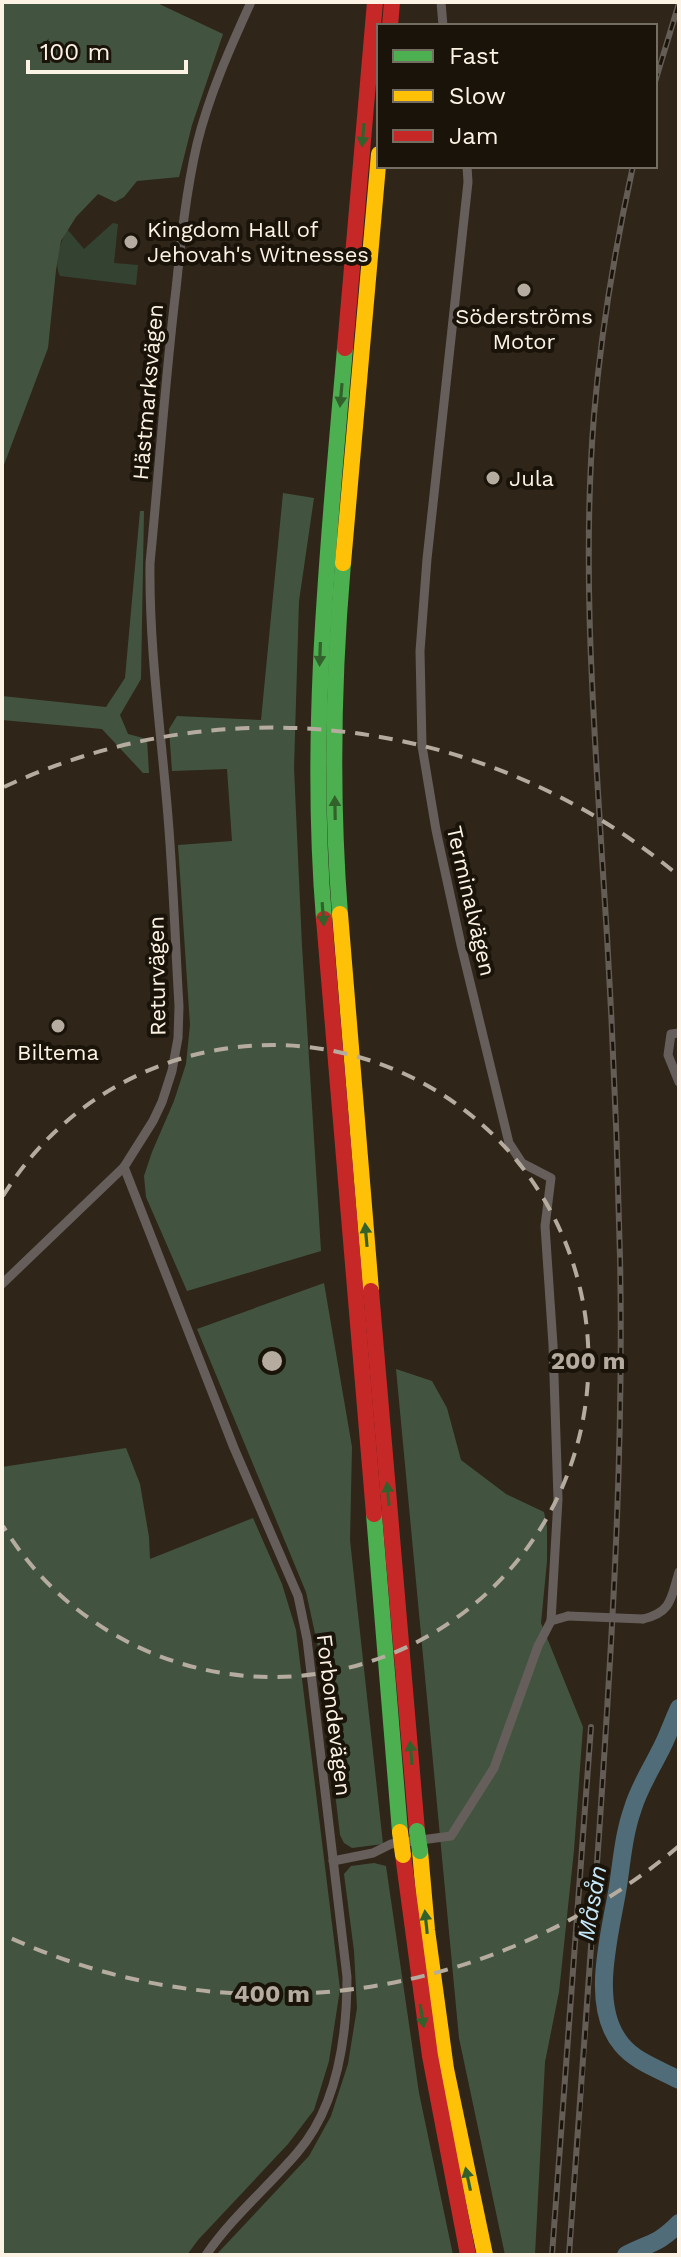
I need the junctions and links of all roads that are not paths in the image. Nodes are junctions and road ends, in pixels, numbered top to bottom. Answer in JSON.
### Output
{"nodes":[{"id":1,"x":251,"y":2,"type":"edge"},
{"id":2,"x":375,"y":2,"type":"edge"},
{"id":3,"x":392,"y":2,"type":"edge"},
{"id":4,"x":441,"y":2,"type":"edge"},
{"id":5,"x":390,"y":24,"type":"edge"},
{"id":6,"x":443,"y":24,"type":"edge"},
{"id":7,"x":378,"y":168,"type":"edge"},
{"id":8,"x":467,"y":168,"type":"edge"},
{"id":9,"x":157,"y":700,"type":"joint"},
{"id":10,"x":675,"y":1034,"type":"edge"},
{"id":11,"x":679,"y":1082,"type":"edge"},
{"id":12,"x":124,"y":1167,"type":"junction"},
{"id":13,"x":2,"y":1284,"type":"edge"},
{"id":14,"x":679,"y":1572,"type":"edge"},
{"id":15,"x":551,"y":1621,"type":"junction"},
{"id":16,"x":409,"y":1831,"type":"junction"},
{"id":17,"x":333,"y":1861,"type":"junction"},
{"id":18,"x":206,"y":2255,"type":"edge"},
{"id":19,"x":468,"y":2255,"type":"edge"},
{"id":20,"x":485,"y":2255,"type":"edge"}],
"edges":[{"from":1,"to":9,"type":"street","name":"Hästmarksvägen"},
{"from":2,"to":16,"type":"highway","one_way":true},
{"from":3,"to":5,"type":"highway"},
{"from":4,"to":6,"type":"street"},
{"from":16,"to":7,"type":"highway","one_way":true},
{"from":8,"to":15,"type":"street","name":"Terminalvägen"},
{"from":9,"to":12,"type":"street","name":"Returvägen"},
{"from":10,"to":11,"type":"street"},
{"from":12,"to":13,"type":"street","name":"Returvägen"},
{"from":12,"to":17,"type":"street","name":"Forbondevägen"},
{"from":14,"to":15,"type":"street","bridge":true},
{"from":15,"to":17,"type":"street"},
{"from":16,"to":19,"type":"highway","one_way":true,"bridge":true},
{"from":20,"to":16,"type":"highway","one_way":true,"bridge":true},
{"from":17,"to":18,"type":"street","name":"Forbondevägen"}]}
